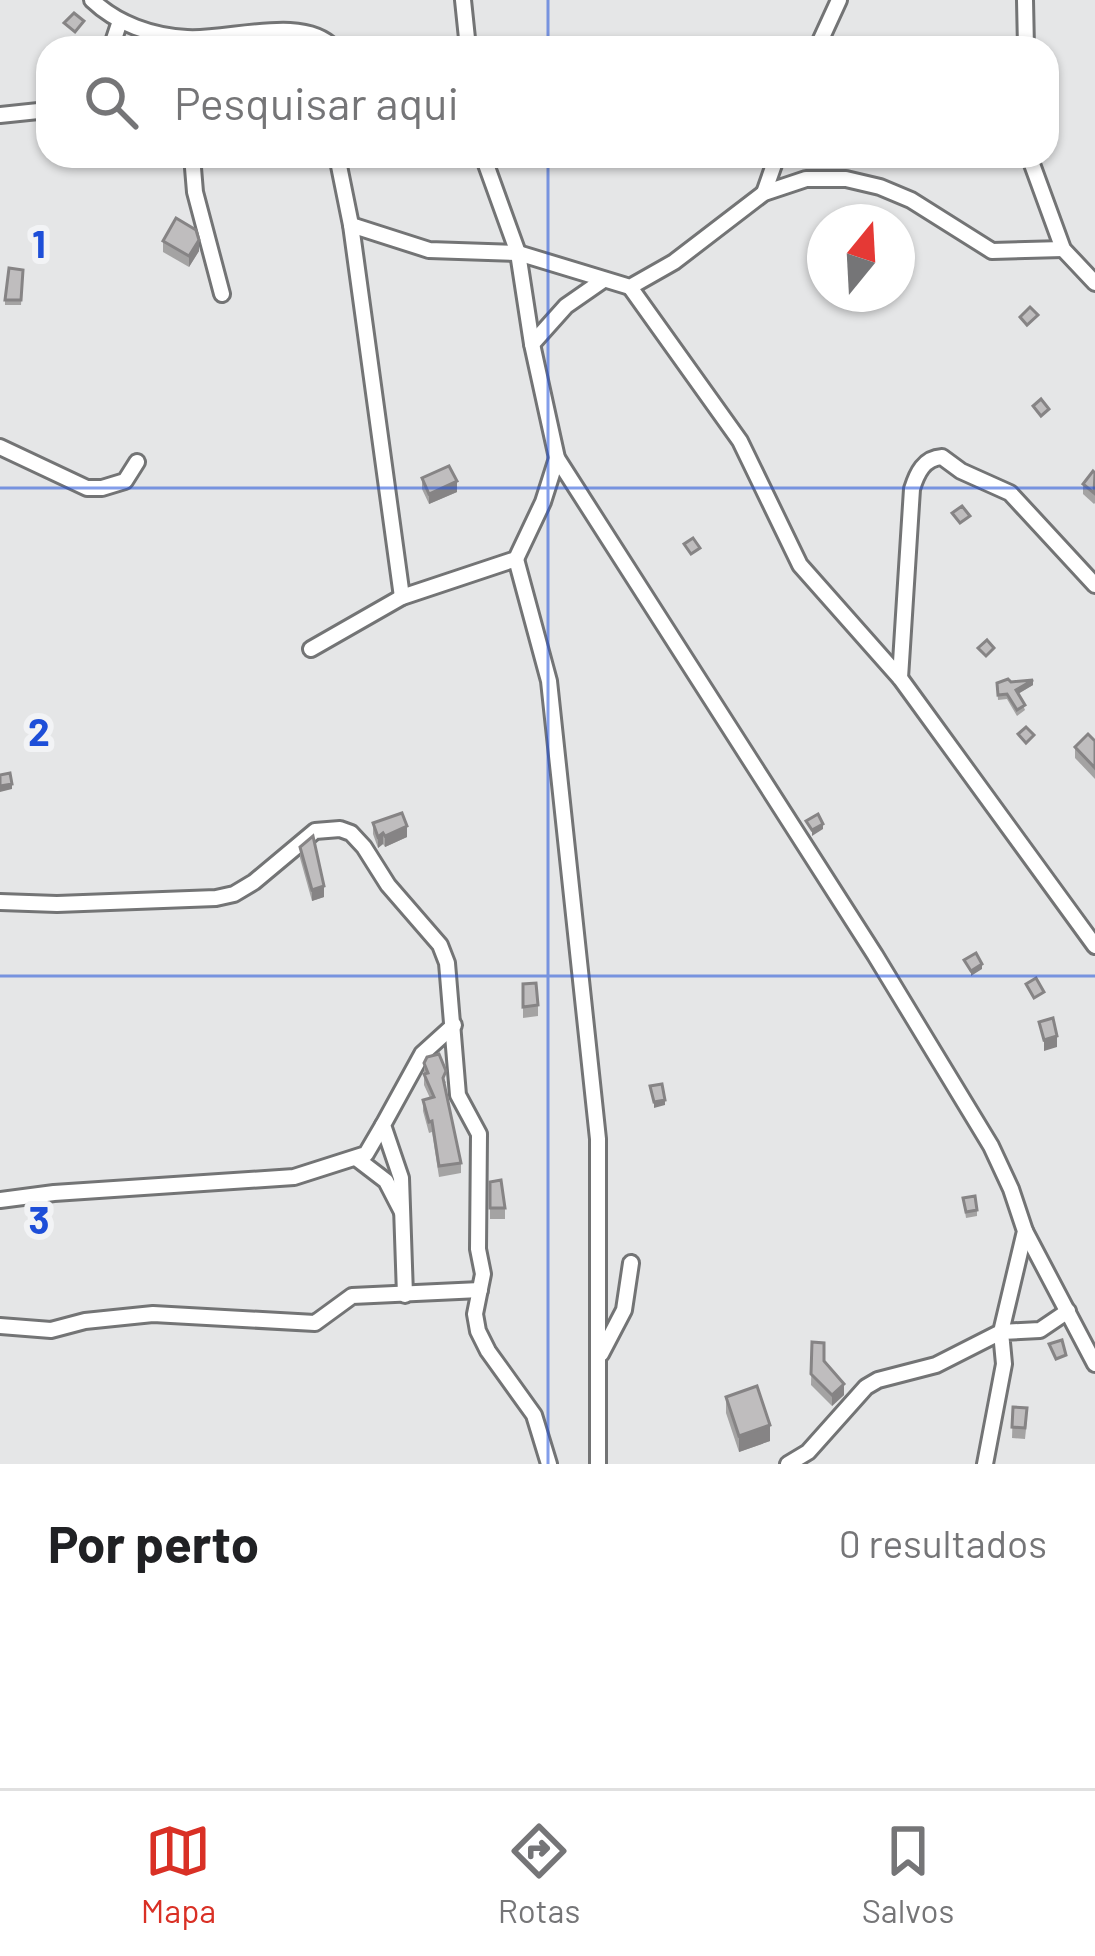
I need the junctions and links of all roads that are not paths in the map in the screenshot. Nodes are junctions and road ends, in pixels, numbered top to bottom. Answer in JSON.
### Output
{"nodes":[{"id":1,"x":92,"y":0,"type":"edge"},
{"id":2,"x":463,"y":0,"type":"edge"},
{"id":3,"x":839,"y":0,"type":"edge"},
{"id":4,"x":1010,"y":0,"type":"edge"},
{"id":5,"x":1025,"y":0,"type":"edge"},
{"id":6,"x":120,"y":21,"type":"junction"},
{"id":7,"x":1026,"y":22,"type":"junction"},
{"id":8,"x":115,"y":36,"type":"edge"},
{"id":9,"x":170,"y":36,"type":"edge"},
{"id":10,"x":244,"y":36,"type":"edge"},
{"id":11,"x":318,"y":36,"type":"edge"},
{"id":12,"x":467,"y":36,"type":"edge"},
{"id":13,"x":822,"y":36,"type":"edge"},
{"id":14,"x":1026,"y":36,"type":"edge"},
{"id":15,"x":36,"y":111,"type":"edge"},
{"id":16,"x":0,"y":115,"type":"edge"},
{"id":17,"x":193,"y":168,"type":"edge"},
{"id":18,"x":339,"y":168,"type":"edge"},
{"id":19,"x":487,"y":168,"type":"edge"},
{"id":20,"x":773,"y":168,"type":"edge"},
{"id":21,"x":1033,"y":168,"type":"edge"},
{"id":22,"x":764,"y":193,"type":"junction"},
{"id":23,"x":351,"y":224,"type":"junction"},
{"id":24,"x":1063,"y":249,"type":"junction"},
{"id":25,"x":518,"y":253,"type":"junction"},
{"id":26,"x":602,"y":281,"type":"junction"},
{"id":27,"x":1095,"y":283,"type":"edge"},
{"id":28,"x":630,"y":287,"type":"junction"},
{"id":29,"x":222,"y":294,"type":"dead end"},
{"id":30,"x":532,"y":344,"type":"junction"},
{"id":31,"x":0,"y":447,"type":"edge"},
{"id":32,"x":557,"y":458,"type":"junction"},
{"id":33,"x":136,"y":462,"type":"dead end"},
{"id":34,"x":516,"y":559,"type":"junction"},
{"id":35,"x":1095,"y":585,"type":"edge"},
{"id":36,"x":402,"y":597,"type":"junction"},
{"id":37,"x":310,"y":649,"type":"dead end"},
{"id":38,"x":900,"y":678,"type":"junction"},
{"id":39,"x":0,"y":902,"type":"edge"},
{"id":40,"x":1095,"y":946,"type":"edge"},
{"id":41,"x":454,"y":1025,"type":"junction"},
{"id":42,"x":383,"y":1125,"type":"junction"},
{"id":43,"x":356,"y":1158,"type":"junction"},
{"id":44,"x":0,"y":1200,"type":"edge"},
{"id":45,"x":403,"y":1214,"type":"junction"},
{"id":46,"x":1025,"y":1231,"type":"junction"},
{"id":47,"x":631,"y":1263,"type":"dead end"},
{"id":48,"x":480,"y":1290,"type":"junction"},
{"id":49,"x":405,"y":1295,"type":"junction"},
{"id":50,"x":1068,"y":1310,"type":"junction"},
{"id":51,"x":0,"y":1326,"type":"edge"},
{"id":52,"x":1001,"y":1332,"type":"junction"},
{"id":53,"x":601,"y":1354,"type":"junction"},
{"id":54,"x":1095,"y":1364,"type":"edge"},
{"id":55,"x":545,"y":1463,"type":"edge"},
{"id":56,"x":598,"y":1464,"type":"edge"},
{"id":57,"x":788,"y":1464,"type":"edge"},
{"id":58,"x":985,"y":1464,"type":"edge"}],
"edges":[{"from":1,"to":6,"type":"street"},
{"from":2,"to":12,"type":"street"},
{"from":3,"to":13,"type":"street"},
{"from":4,"to":7,"type":"street"},
{"from":5,"to":7,"type":"street"},
{"from":6,"to":8,"type":"street"},
{"from":6,"to":9,"type":"street"},
{"from":7,"to":14,"type":"street"},
{"from":10,"to":11,"type":"street"},
{"from":15,"to":16,"type":"street"},
{"from":17,"to":29,"type":"street"},
{"from":18,"to":23,"type":"street"},
{"from":19,"to":25,"type":"street"},
{"from":20,"to":22,"type":"street"},
{"from":21,"to":24,"type":"street"},
{"from":22,"to":24,"type":"street"},
{"from":22,"to":28,"type":"street"},
{"from":23,"to":25,"type":"street"},
{"from":23,"to":36,"type":"street"},
{"from":24,"to":27,"type":"street"},
{"from":25,"to":26,"type":"street"},
{"from":25,"to":30,"type":"street"},
{"from":26,"to":28,"type":"street"},
{"from":26,"to":30,"type":"street"},
{"from":28,"to":38,"type":"street"},
{"from":30,"to":32,"type":"street"},
{"from":31,"to":33,"type":"street"},
{"from":32,"to":34,"type":"street"},
{"from":32,"to":46,"type":"street"},
{"from":34,"to":36,"type":"street"},
{"from":34,"to":53,"type":"street"},
{"from":35,"to":38,"type":"street"},
{"from":36,"to":37,"type":"street"},
{"from":38,"to":40,"type":"street"},
{"from":39,"to":41,"type":"street"},
{"from":41,"to":42,"type":"street"},
{"from":41,"to":48,"type":"street"},
{"from":42,"to":43,"type":"street"},
{"from":42,"to":45,"type":"street"},
{"from":43,"to":44,"type":"street"},
{"from":43,"to":45,"type":"street"},
{"from":45,"to":49,"type":"street"},
{"from":46,"to":50,"type":"street"},
{"from":46,"to":52,"type":"street"},
{"from":47,"to":53,"type":"street"},
{"from":48,"to":49,"type":"street"},
{"from":48,"to":55,"type":"street"},
{"from":49,"to":51,"type":"street"},
{"from":50,"to":52,"type":"street"},
{"from":50,"to":54,"type":"street"},
{"from":52,"to":57,"type":"street"},
{"from":52,"to":58,"type":"street"},
{"from":53,"to":56,"type":"street"}]}
